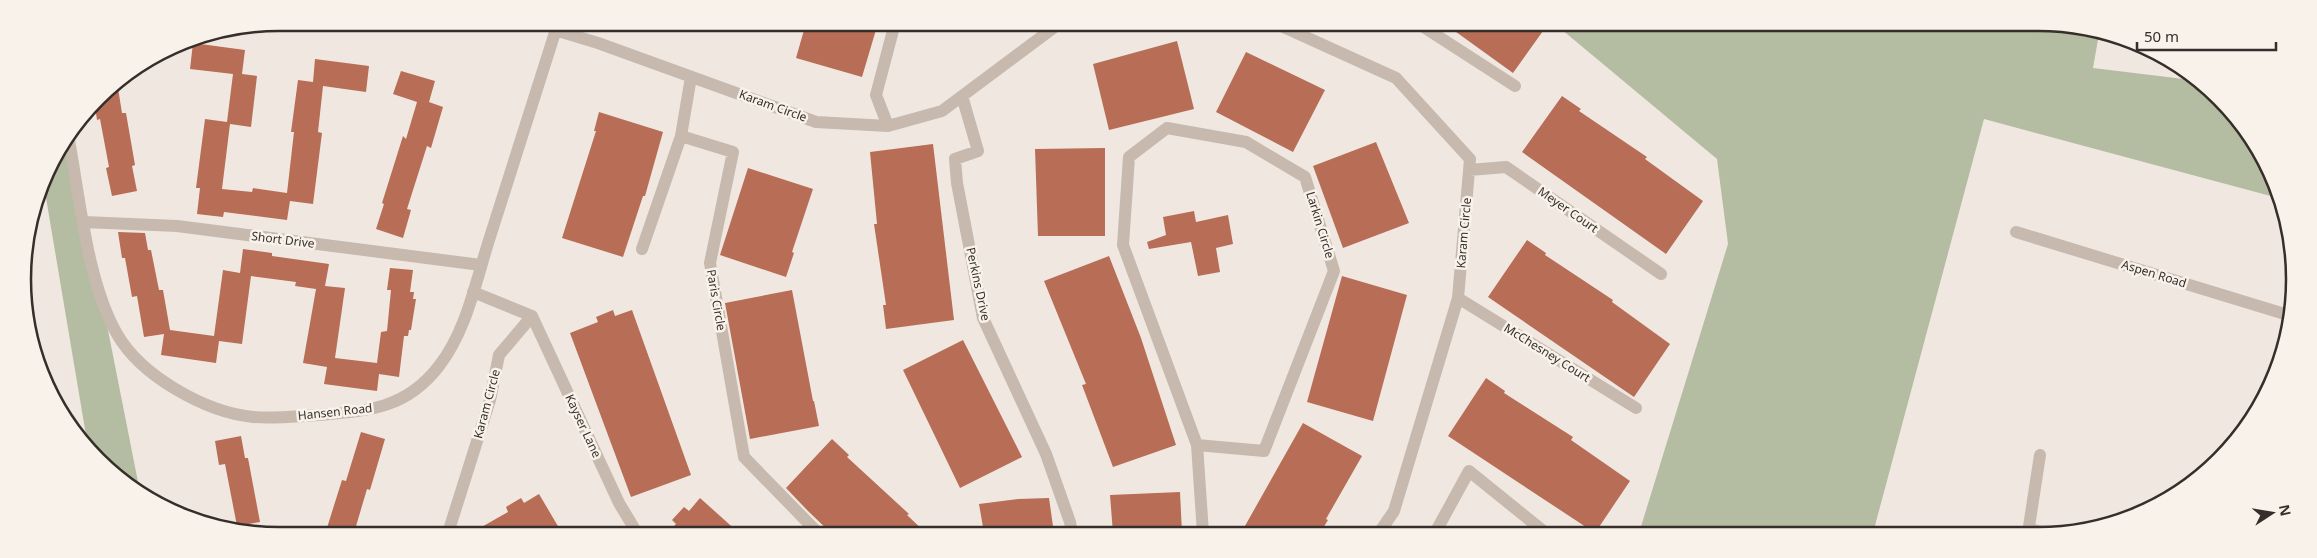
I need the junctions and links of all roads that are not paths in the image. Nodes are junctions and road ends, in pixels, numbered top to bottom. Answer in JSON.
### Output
{"nodes":[{"id":1,"x":554,"y":31,"type":"edge"},
{"id":2,"x":569,"y":31,"type":"edge"},
{"id":3,"x":893,"y":31,"type":"edge"},
{"id":4,"x":1048,"y":31,"type":"edge"},
{"id":5,"x":1292,"y":31,"type":"edge"},
{"id":6,"x":1430,"y":31,"type":"edge"},
{"id":7,"x":691,"y":77,"type":"junction"},
{"id":8,"x":1515,"y":86,"type":"dead end"},
{"id":9,"x":962,"y":96,"type":"junction"},
{"id":10,"x":888,"y":126,"type":"junction"},
{"id":11,"x":681,"y":136,"type":"junction"},
{"id":12,"x":70,"y":146,"type":"edge"},
{"id":13,"x":1469,"y":170,"type":"junction"},
{"id":14,"x":84,"y":222,"type":"junction"},
{"id":15,"x":2016,"y":232,"type":"dead end"},
{"id":16,"x":642,"y":249,"type":"dead end"},
{"id":17,"x":481,"y":265,"type":"junction"},
{"id":18,"x":1661,"y":274,"type":"dead end"},
{"id":19,"x":473,"y":292,"type":"junction"},
{"id":20,"x":1458,"y":298,"type":"junction"},
{"id":21,"x":2283,"y":314,"type":"edge"},
{"id":22,"x":532,"y":316,"type":"junction"},
{"id":23,"x":1636,"y":408,"type":"dead end"},
{"id":24,"x":1198,"y":445,"type":"junction"},
{"id":25,"x":2040,"y":455,"type":"dead end"},
{"id":26,"x":450,"y":527,"type":"edge"},
{"id":27,"x":633,"y":527,"type":"edge"},
{"id":28,"x":812,"y":527,"type":"edge"},
{"id":29,"x":1071,"y":527,"type":"edge"},
{"id":30,"x":1203,"y":527,"type":"edge"},
{"id":31,"x":1386,"y":527,"type":"edge"},
{"id":32,"x":1438,"y":527,"type":"edge"},
{"id":33,"x":1538,"y":527,"type":"edge"},
{"id":34,"x":2030,"y":527,"type":"edge"}],
"edges":[{"from":1,"to":17,"type":"street","name":"Hansen Road"},
{"from":2,"to":7,"type":"street","name":"Karam Circle"},
{"from":3,"to":10,"type":"street"},
{"from":4,"to":9,"type":"street","name":"Karam Circle"},
{"from":5,"to":13,"type":"street","name":"Karam Circle"},
{"from":6,"to":8,"type":"street"},
{"from":7,"to":10,"type":"street","name":"Karam Circle"},
{"from":7,"to":11,"type":"street"},
{"from":9,"to":10,"type":"street","name":"Karam Circle"},
{"from":9,"to":29,"type":"street","name":"Perkins Drive"},
{"from":11,"to":16,"type":"street"},
{"from":11,"to":28,"type":"street","name":"Paris Circle"},
{"from":12,"to":14,"type":"street","name":"Hansen Road"},
{"from":13,"to":18,"type":"street","name":"Meyer Court"},
{"from":13,"to":20,"type":"street","name":"Karam Circle"},
{"from":14,"to":17,"type":"street","name":"Short Drive"},
{"from":14,"to":19,"type":"street","name":"Hansen Road"},
{"from":15,"to":21,"type":"street","name":"Aspen Road"},
{"from":17,"to":19,"type":"street","name":"Hansen Road"},
{"from":19,"to":22,"type":"street"},
{"from":20,"to":23,"type":"street","name":"McChesney Court"},
{"from":20,"to":31,"type":"street","name":"Karam Circle"},
{"from":22,"to":26,"type":"street","name":"Karam Circle"},
{"from":22,"to":27,"type":"street","name":"Kayser Lane"},
{"from":24,"to":24,"type":"street","name":"Larkin Circle"},
{"from":24,"to":30,"type":"street","name":"Larkin Circle"},
{"from":25,"to":34,"type":"street"},
{"from":32,"to":33,"type":"street"}]}
